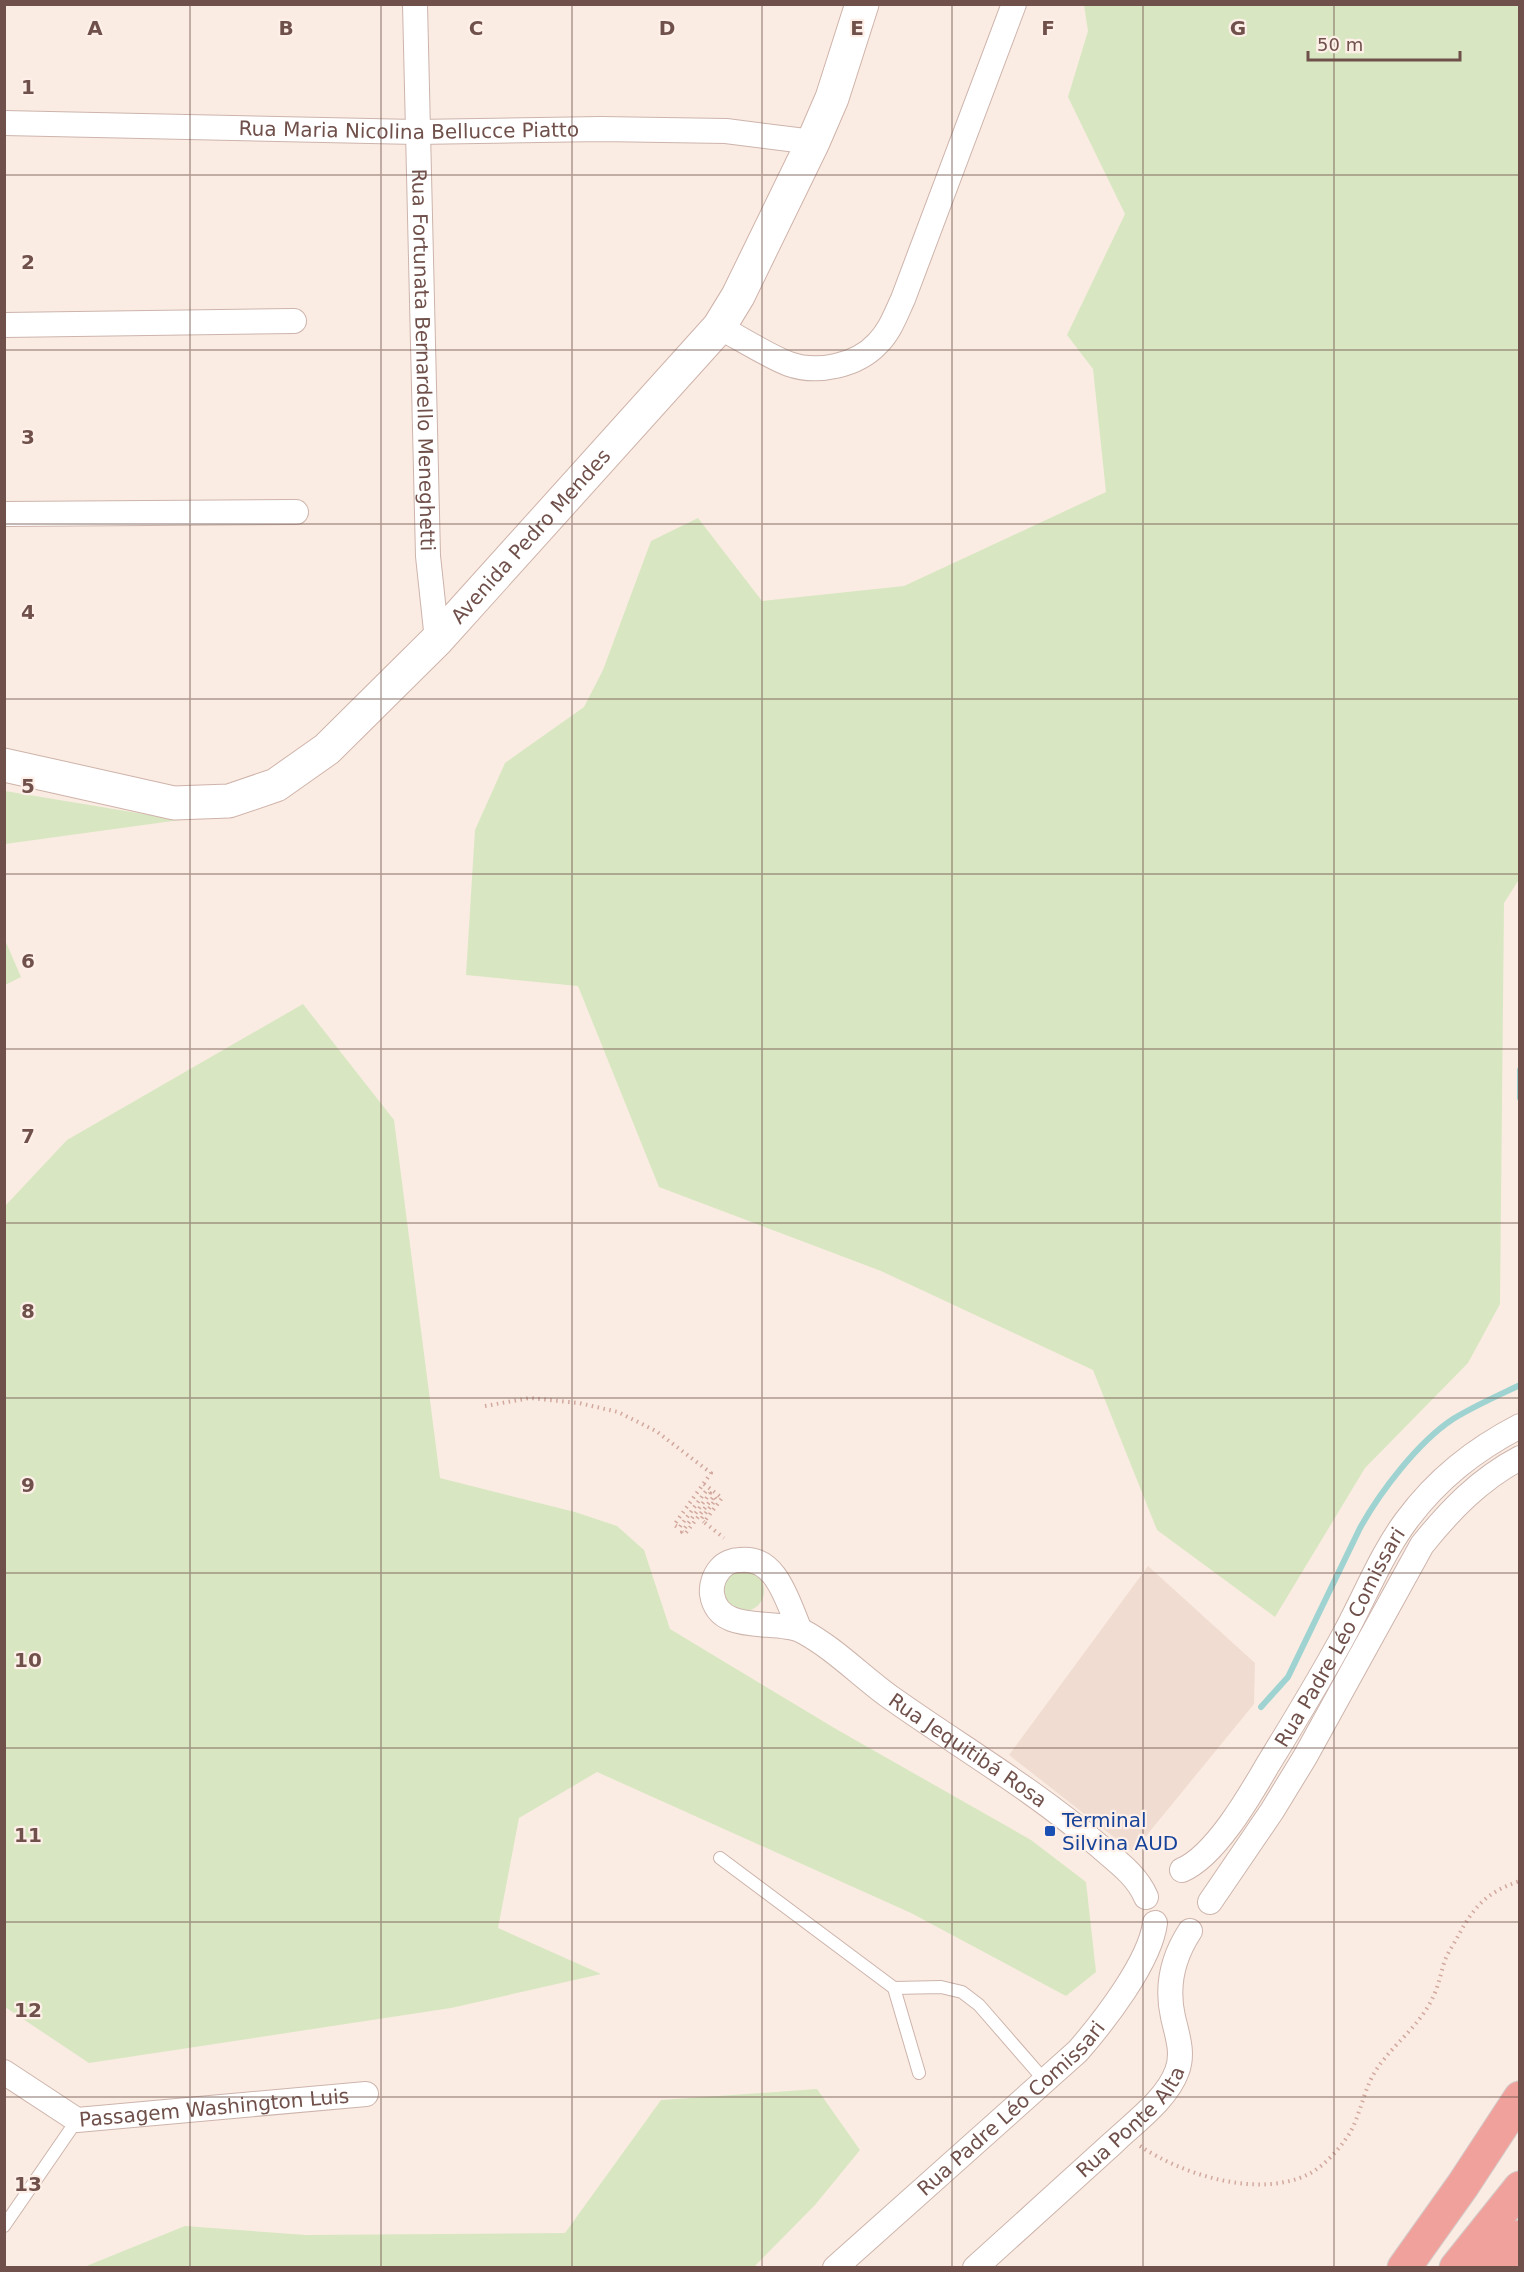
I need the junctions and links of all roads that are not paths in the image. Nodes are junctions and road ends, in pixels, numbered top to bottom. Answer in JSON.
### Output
{"nodes":[{"id":1,"x":415,"y":4,"type":"edge"},
{"id":2,"x":862,"y":4,"type":"edge"},
{"id":3,"x":1014,"y":4,"type":"edge"},
{"id":4,"x":4,"y":123,"type":"edge"},
{"id":5,"x":416,"y":132,"type":"junction"},
{"id":6,"x":813,"y":142,"type":"junction"},
{"id":7,"x":294,"y":321,"type":"dead end"},
{"id":8,"x":4,"y":325,"type":"edge"},
{"id":9,"x":719,"y":327,"type":"junction"},
{"id":10,"x":296,"y":512,"type":"dead end"},
{"id":11,"x":4,"y":514,"type":"edge"},
{"id":12,"x":437,"y":640,"type":"junction"},
{"id":13,"x":4,"y":765,"type":"edge"},
{"id":14,"x":1520,"y":1426,"type":"edge"},
{"id":15,"x":1520,"y":1458,"type":"edge"},
{"id":16,"x":800,"y":1630,"type":"dead end"},
{"id":17,"x":720,"y":1858,"type":"dead end"},
{"id":18,"x":1182,"y":1870,"type":"junction"},
{"id":19,"x":1151,"y":1888,"type":"junction"},
{"id":20,"x":1210,"y":1902,"type":"junction"},
{"id":21,"x":1155,"y":1923,"type":"junction"},
{"id":22,"x":1190,"y":1930,"type":"junction"},
{"id":23,"x":894,"y":1988,"type":"junction"},
{"id":24,"x":4,"y":2072,"type":"edge"},
{"id":25,"x":919,"y":2073,"type":"dead end"},
{"id":26,"x":1046,"y":2082,"type":"junction"},
{"id":27,"x":366,"y":2094,"type":"dead end"},
{"id":28,"x":1520,"y":2098,"type":"edge"},
{"id":29,"x":77,"y":2120,"type":"junction"},
{"id":30,"x":1520,"y":2188,"type":"edge"},
{"id":31,"x":4,"y":2226,"type":"edge"},
{"id":32,"x":1520,"y":2237,"type":"edge"},
{"id":33,"x":1404,"y":2266,"type":"edge"},
{"id":34,"x":835,"y":2268,"type":"edge"},
{"id":35,"x":975,"y":2268,"type":"edge"},
{"id":36,"x":1456,"y":2268,"type":"edge"},
{"id":37,"x":1494,"y":2268,"type":"edge"}],
"edges":[{"from":1,"to":5,"type":"street","name":"Rua Fortunata Bernardello Meneghetti"},
{"from":2,"to":6,"type":"street","name":"Avenida Pedro Mendes"},
{"from":3,"to":9,"type":"street"},
{"from":4,"to":5,"type":"street","name":"Rua Maria Nicolina Bellucce Piatto"},
{"from":5,"to":6,"type":"street","name":"Rua Maria Nicolina Bellucce Piatto"},
{"from":5,"to":12,"type":"street","name":"Rua Fortunata Bernardello Meneghetti"},
{"from":6,"to":9,"type":"street","name":"Avenida Pedro Mendes"},
{"from":7,"to":8,"type":"street"},
{"from":9,"to":12,"type":"street","name":"Avenida Pedro Mendes"},
{"from":10,"to":11,"type":"street"},
{"from":12,"to":13,"type":"street","name":"Avenida Pedro Mendes"},
{"from":14,"to":18,"type":"street","name":"Rua Padre Léo Comissari"},
{"from":15,"to":20,"type":"street","name":"Rua Padre Léo Comissari"},
{"from":16,"to":19,"type":"street","name":"Rua Jequitibá Rosa"},
{"from":17,"to":23,"type":"lane"},
{"from":18,"to":19,"type":"street"},
{"from":18,"to":20,"type":"street"},
{"from":19,"to":21,"type":"street"},
{"from":20,"to":22,"type":"street"},
{"from":21,"to":22,"type":"street"},
{"from":21,"to":26,"type":"street","name":"Rua Padre Léo Comissari"},
{"from":22,"to":35,"type":"street","name":"Rua Ponte Alta"},
{"from":23,"to":25,"type":"lane"},
{"from":23,"to":26,"type":"lane"},
{"from":24,"to":29,"type":"street","name":"Passagem Washington Luis"},
{"from":26,"to":34,"type":"street","name":"Rua Padre Léo Comissari"},
{"from":27,"to":29,"type":"street","name":"Passagem Washington Luis"},
{"from":28,"to":33,"type":"highway"},
{"from":29,"to":31,"type":"lane"},
{"from":30,"to":36,"type":"highway"},
{"from":32,"to":37,"type":"highway"}]}
